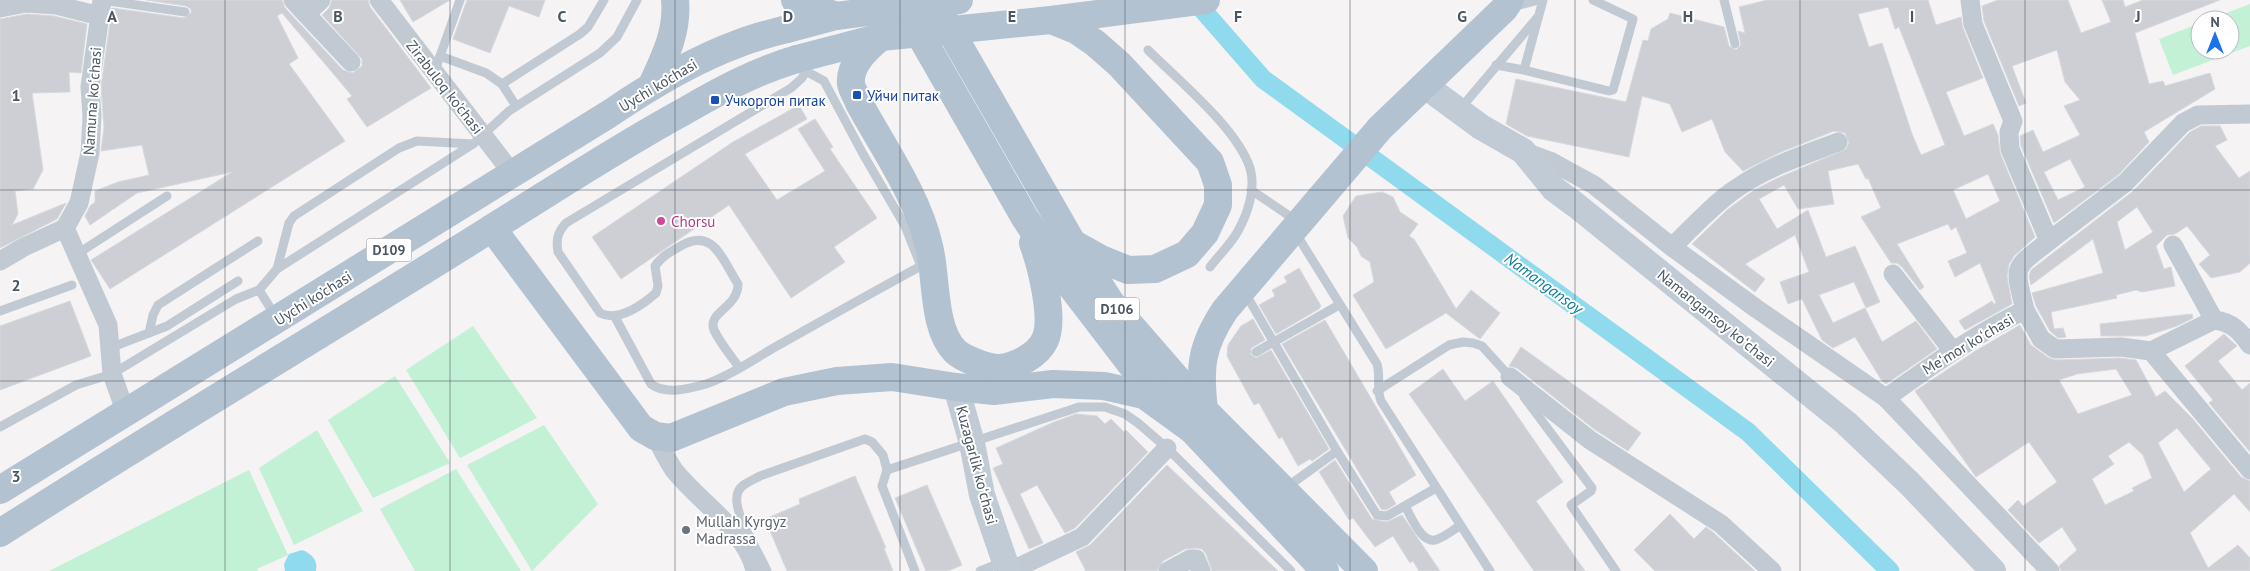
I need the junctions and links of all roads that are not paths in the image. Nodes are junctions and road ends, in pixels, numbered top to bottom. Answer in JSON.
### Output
{"nodes":[{"id":1,"x":293,"y":0,"type":"edge"},
{"id":2,"x":321,"y":0,"type":"edge"},
{"id":3,"x":379,"y":0,"type":"edge"},
{"id":4,"x":460,"y":0,"type":"edge"},
{"id":5,"x":604,"y":0,"type":"edge"},
{"id":6,"x":637,"y":0,"type":"edge"},
{"id":7,"x":675,"y":0,"type":"edge"},
{"id":8,"x":795,"y":0,"type":"edge"},
{"id":9,"x":899,"y":0,"type":"edge"},
{"id":10,"x":932,"y":0,"type":"edge"},
{"id":11,"x":958,"y":0,"type":"edge"},
{"id":12,"x":1206,"y":0,"type":"edge"},
{"id":13,"x":1538,"y":0,"type":"edge"},
{"id":14,"x":1543,"y":0,"type":"edge"},
{"id":15,"x":1593,"y":0,"type":"edge"},
{"id":16,"x":1724,"y":0,"type":"edge"},
{"id":17,"x":1970,"y":0,"type":"edge"},
{"id":18,"x":1507,"y":4,"type":"edge"},
{"id":19,"x":102,"y":5,"type":"edge"},
{"id":20,"x":0,"y":8,"type":"edge"},
{"id":21,"x":185,"y":12,"type":"dead end"},
{"id":22,"x":306,"y":14,"type":"junction"},
{"id":23,"x":836,"y":16,"type":"junction"},
{"id":24,"x":1538,"y":16,"type":"junction"},
{"id":25,"x":1051,"y":20,"type":"junction"},
{"id":26,"x":881,"y":37,"type":"junction"},
{"id":27,"x":1735,"y":44,"type":"dead end"},
{"id":28,"x":1148,"y":50,"type":"dead end"},
{"id":29,"x":351,"y":62,"type":"dead end"},
{"id":30,"x":437,"y":65,"type":"junction"},
{"id":31,"x":794,"y":65,"type":"junction"},
{"id":32,"x":1496,"y":65,"type":"junction"},
{"id":33,"x":1524,"y":70,"type":"junction"},
{"id":34,"x":502,"y":84,"type":"junction"},
{"id":35,"x":652,"y":85,"type":"junction"},
{"id":36,"x":1424,"y":85,"type":"junction"},
{"id":37,"x":516,"y":106,"type":"junction"},
{"id":38,"x":1459,"y":111,"type":"junction"},
{"id":39,"x":2250,"y":114,"type":"edge"},
{"id":40,"x":478,"y":139,"type":"junction"},
{"id":41,"x":1838,"y":142,"type":"dead end"},
{"id":42,"x":1523,"y":151,"type":"junction"},
{"id":43,"x":512,"y":173,"type":"junction"},
{"id":44,"x":1251,"y":190,"type":"junction"},
{"id":45,"x":167,"y":196,"type":"dead end"},
{"id":46,"x":1025,"y":218,"type":"junction"},
{"id":47,"x":1297,"y":226,"type":"junction"},
{"id":48,"x":65,"y":228,"type":"junction"},
{"id":49,"x":492,"y":228,"type":"junction"},
{"id":50,"x":258,"y":241,"type":"dead end"},
{"id":51,"x":2049,"y":241,"type":"junction"},
{"id":52,"x":1072,"y":244,"type":"junction"},
{"id":53,"x":2173,"y":245,"type":"dead end"},
{"id":54,"x":1672,"y":247,"type":"junction"},
{"id":55,"x":77,"y":254,"type":"junction"},
{"id":56,"x":926,"y":257,"type":"junction"},
{"id":57,"x":0,"y":260,"type":"edge"},
{"id":58,"x":1210,"y":267,"type":"dead end"},
{"id":59,"x":278,"y":268,"type":"junction"},
{"id":60,"x":1893,"y":274,"type":"dead end"},
{"id":61,"x":238,"y":281,"type":"dead end"},
{"id":62,"x":72,"y":284,"type":"dead end"},
{"id":63,"x":1242,"y":289,"type":"junction"},
{"id":64,"x":259,"y":290,"type":"junction"},
{"id":65,"x":1339,"y":306,"type":"junction"},
{"id":66,"x":2026,"y":310,"type":"junction"},
{"id":67,"x":0,"y":311,"type":"edge"},
{"id":68,"x":615,"y":317,"type":"junction"},
{"id":69,"x":278,"y":319,"type":"junction"},
{"id":70,"x":2214,"y":320,"type":"junction"},
{"id":71,"x":149,"y":333,"type":"junction"},
{"id":72,"x":1274,"y":342,"type":"junction"},
{"id":73,"x":2250,"y":345,"type":"edge"},
{"id":74,"x":110,"y":348,"type":"junction"},
{"id":75,"x":1952,"y":350,"type":"junction"},
{"id":76,"x":2151,"y":351,"type":"junction"},
{"id":77,"x":1256,"y":352,"type":"dead end"},
{"id":78,"x":739,"y":367,"type":"junction"},
{"id":79,"x":112,"y":374,"type":"junction"},
{"id":80,"x":1510,"y":377,"type":"junction"},
{"id":81,"x":956,"y":387,"type":"junction"},
{"id":82,"x":1378,"y":391,"type":"junction"},
{"id":83,"x":1886,"y":398,"type":"junction"},
{"id":84,"x":126,"y":413,"type":"junction"},
{"id":85,"x":1199,"y":421,"type":"junction"},
{"id":86,"x":0,"y":427,"type":"edge"},
{"id":87,"x":655,"y":436,"type":"junction"},
{"id":88,"x":972,"y":443,"type":"junction"},
{"id":89,"x":1167,"y":448,"type":"junction"},
{"id":90,"x":1337,"y":451,"type":"junction"},
{"id":91,"x":1229,"y":452,"type":"junction"},
{"id":92,"x":887,"y":470,"type":"junction"},
{"id":93,"x":2250,"y":470,"type":"edge"},
{"id":94,"x":1436,"y":488,"type":"junction"},
{"id":95,"x":0,"y":490,"type":"edge"},
{"id":96,"x":1283,"y":490,"type":"junction"},
{"id":97,"x":1406,"y":506,"type":"junction"},
{"id":98,"x":1460,"y":526,"type":"junction"},
{"id":99,"x":0,"y":533,"type":"edge"},
{"id":100,"x":1008,"y":568,"type":"edge"},
{"id":101,"x":755,"y":571,"type":"edge"},
{"id":102,"x":767,"y":571,"type":"edge"},
{"id":103,"x":915,"y":571,"type":"edge"},
{"id":104,"x":980,"y":571,"type":"edge"},
{"id":105,"x":1168,"y":571,"type":"edge"},
{"id":106,"x":1201,"y":571,"type":"edge"},
{"id":107,"x":1291,"y":571,"type":"edge"},
{"id":108,"x":1325,"y":571,"type":"edge"},
{"id":109,"x":1364,"y":571,"type":"edge"},
{"id":110,"x":1490,"y":571,"type":"edge"},
{"id":111,"x":1616,"y":571,"type":"edge"},
{"id":112,"x":1772,"y":571,"type":"edge"},
{"id":113,"x":1993,"y":571,"type":"edge"},
{"id":114,"x":2050,"y":571,"type":"edge"}],
"edges":[{"from":1,"to":22,"type":"street"},
{"from":2,"to":22,"type":"street"},
{"from":3,"to":30,"type":"street","name":"Zirabuloq ko'chasi"},
{"from":4,"to":30,"type":"lane"},
{"from":5,"to":34,"type":"lane"},
{"from":6,"to":37,"type":"lane"},
{"from":7,"to":35,"type":"main road"},
{"from":8,"to":23,"type":"main road"},
{"from":9,"to":46,"type":"main road","number":"D106"},
{"from":10,"to":52,"type":"main road","number":"D106"},
{"from":11,"to":23,"type":"main road","number":"D109","bridge":true},
{"from":12,"to":25,"type":"main road","number":"D109","bridge":true},
{"from":13,"to":18,"type":"lane"},
{"from":14,"to":24,"type":"lane"},
{"from":15,"to":33,"type":"lane"},
{"from":16,"to":27,"type":"lane"},
{"from":17,"to":51,"type":"street"},
{"from":18,"to":36,"type":"main road"},
{"from":19,"to":20,"type":"street"},
{"from":19,"to":21,"type":"lane"},
{"from":19,"to":48,"type":"street","name":"Namuna koʻchasi"},
{"from":22,"to":29,"type":"street"},
{"from":23,"to":35,"type":"main road","name":"Uychi ko’chasi","number":"D109","bridge":true},
{"from":24,"to":32,"type":"lane"},
{"from":24,"to":33,"type":"lane"},
{"from":25,"to":26,"type":"main road","number":"D109","bridge":true},
{"from":25,"to":52,"type":"main road"},
{"from":26,"to":31,"type":"main road","number":"D109","bridge":true},
{"from":26,"to":56,"type":"main road"},
{"from":28,"to":44,"type":"lane"},
{"from":30,"to":34,"type":"lane"},
{"from":30,"to":40,"type":"street","name":"Zirabuloq ko'chasi"},
{"from":31,"to":49,"type":"main road","number":"D109"},
{"from":31,"to":56,"type":"lane"},
{"from":31,"to":68,"type":"lane"},
{"from":32,"to":33,"type":"lane"},
{"from":32,"to":38,"type":"lane"},
{"from":34,"to":37,"type":"lane"},
{"from":35,"to":43,"type":"main road","name":"Uychi ko’chasi","number":"D109"},
{"from":36,"to":38,"type":"street","name":"Namangansoy koʻchasi"},
{"from":36,"to":47,"type":"main road"},
{"from":37,"to":40,"type":"lane"},
{"from":38,"to":42,"type":"street","name":"Namangansoy koʻchasi"},
{"from":39,"to":51,"type":"street"},
{"from":40,"to":43,"type":"street","name":"Zirabuloq ko'chasi"},
{"from":40,"to":59,"type":"lane"},
{"from":40,"to":59,"type":"lane"},
{"from":41,"to":54,"type":"street"},
{"from":42,"to":54,"type":"street"},
{"from":42,"to":113,"type":"street","name":"Namangansoy koʻchasi"},
{"from":43,"to":69,"type":"main road","name":"Uychi ko’chasi","number":"D109"},
{"from":44,"to":47,"type":"lane"},
{"from":44,"to":58,"type":"lane"},
{"from":45,"to":55,"type":"lane"},
{"from":46,"to":56,"type":"main road"},
{"from":46,"to":85,"type":"main road","number":"D106"},
{"from":47,"to":63,"type":"main road"},
{"from":47,"to":65,"type":"lane"},
{"from":48,"to":55,"type":"street"},
{"from":48,"to":57,"type":"street"},
{"from":49,"to":87,"type":"main road"},
{"from":49,"to":99,"type":"main road","number":"D109"},
{"from":50,"to":71,"type":"lane"},
{"from":51,"to":66,"type":"street"},
{"from":52,"to":85,"type":"main road","number":"D106"},
{"from":53,"to":70,"type":"street"},
{"from":54,"to":83,"type":"street"},
{"from":55,"to":74,"type":"street"},
{"from":56,"to":78,"type":"lane"},
{"from":59,"to":64,"type":"lane"},
{"from":60,"to":75,"type":"street"},
{"from":61,"to":71,"type":"lane"},
{"from":62,"to":67,"type":"lane"},
{"from":63,"to":72,"type":"lane"},
{"from":63,"to":85,"type":"main road"},
{"from":64,"to":69,"type":"lane"},
{"from":64,"to":79,"type":"lane"},
{"from":65,"to":72,"type":"lane"},
{"from":65,"to":82,"type":"lane"},
{"from":66,"to":75,"type":"street","name":"Meʻmor koʻchasi"},
{"from":66,"to":76,"type":"street","name":"Meʻmor koʻchasi"},
{"from":68,"to":78,"type":"lane"},
{"from":68,"to":78,"type":"lane"},
{"from":69,"to":84,"type":"main road","name":"Uychi ko’chasi","number":"D109"},
{"from":70,"to":73,"type":"street"},
{"from":70,"to":76,"type":"street"},
{"from":71,"to":74,"type":"lane"},
{"from":72,"to":77,"type":"lane"},
{"from":72,"to":90,"type":"lane"},
{"from":74,"to":79,"type":"street"},
{"from":75,"to":83,"type":"street","name":"Meʻmor koʻchasi"},
{"from":76,"to":93,"type":"street"},
{"from":79,"to":84,"type":"street"},
{"from":79,"to":86,"type":"lane"},
{"from":80,"to":82,"type":"lane"},
{"from":80,"to":111,"type":"lane"},
{"from":80,"to":112,"type":"street"},
{"from":81,"to":85,"type":"main road"},
{"from":81,"to":87,"type":"main road"},
{"from":81,"to":88,"type":"street","name":"Kuzagarlik koʻchasi"},
{"from":82,"to":94,"type":"lane"},
{"from":83,"to":114,"type":"street"},
{"from":84,"to":95,"type":"main road","name":"Uychi ko’chasi","number":"D109"},
{"from":85,"to":91,"type":"main road","number":"D106"},
{"from":87,"to":101,"type":"street"},
{"from":88,"to":89,"type":"lane"},
{"from":88,"to":92,"type":"lane"},
{"from":88,"to":100,"type":"street","name":"Kuzagarlik koʻchasi"},
{"from":89,"to":100,"type":"street"},
{"from":89,"to":107,"type":"lane"},
{"from":90,"to":96,"type":"lane"},
{"from":90,"to":97,"type":"lane"},
{"from":91,"to":96,"type":"main road","number":"D106"},
{"from":91,"to":108,"type":"main road","number":"D106"},
{"from":92,"to":102,"type":"lane"},
{"from":92,"to":103,"type":"lane"},
{"from":94,"to":97,"type":"lane"},
{"from":94,"to":98,"type":"lane"},
{"from":96,"to":109,"type":"main road","number":"D106"},
{"from":97,"to":98,"type":"lane"},
{"from":98,"to":110,"type":"lane"},
{"from":100,"to":104,"type":"lane"},
{"from":105,"to":106,"type":"street"}]}
